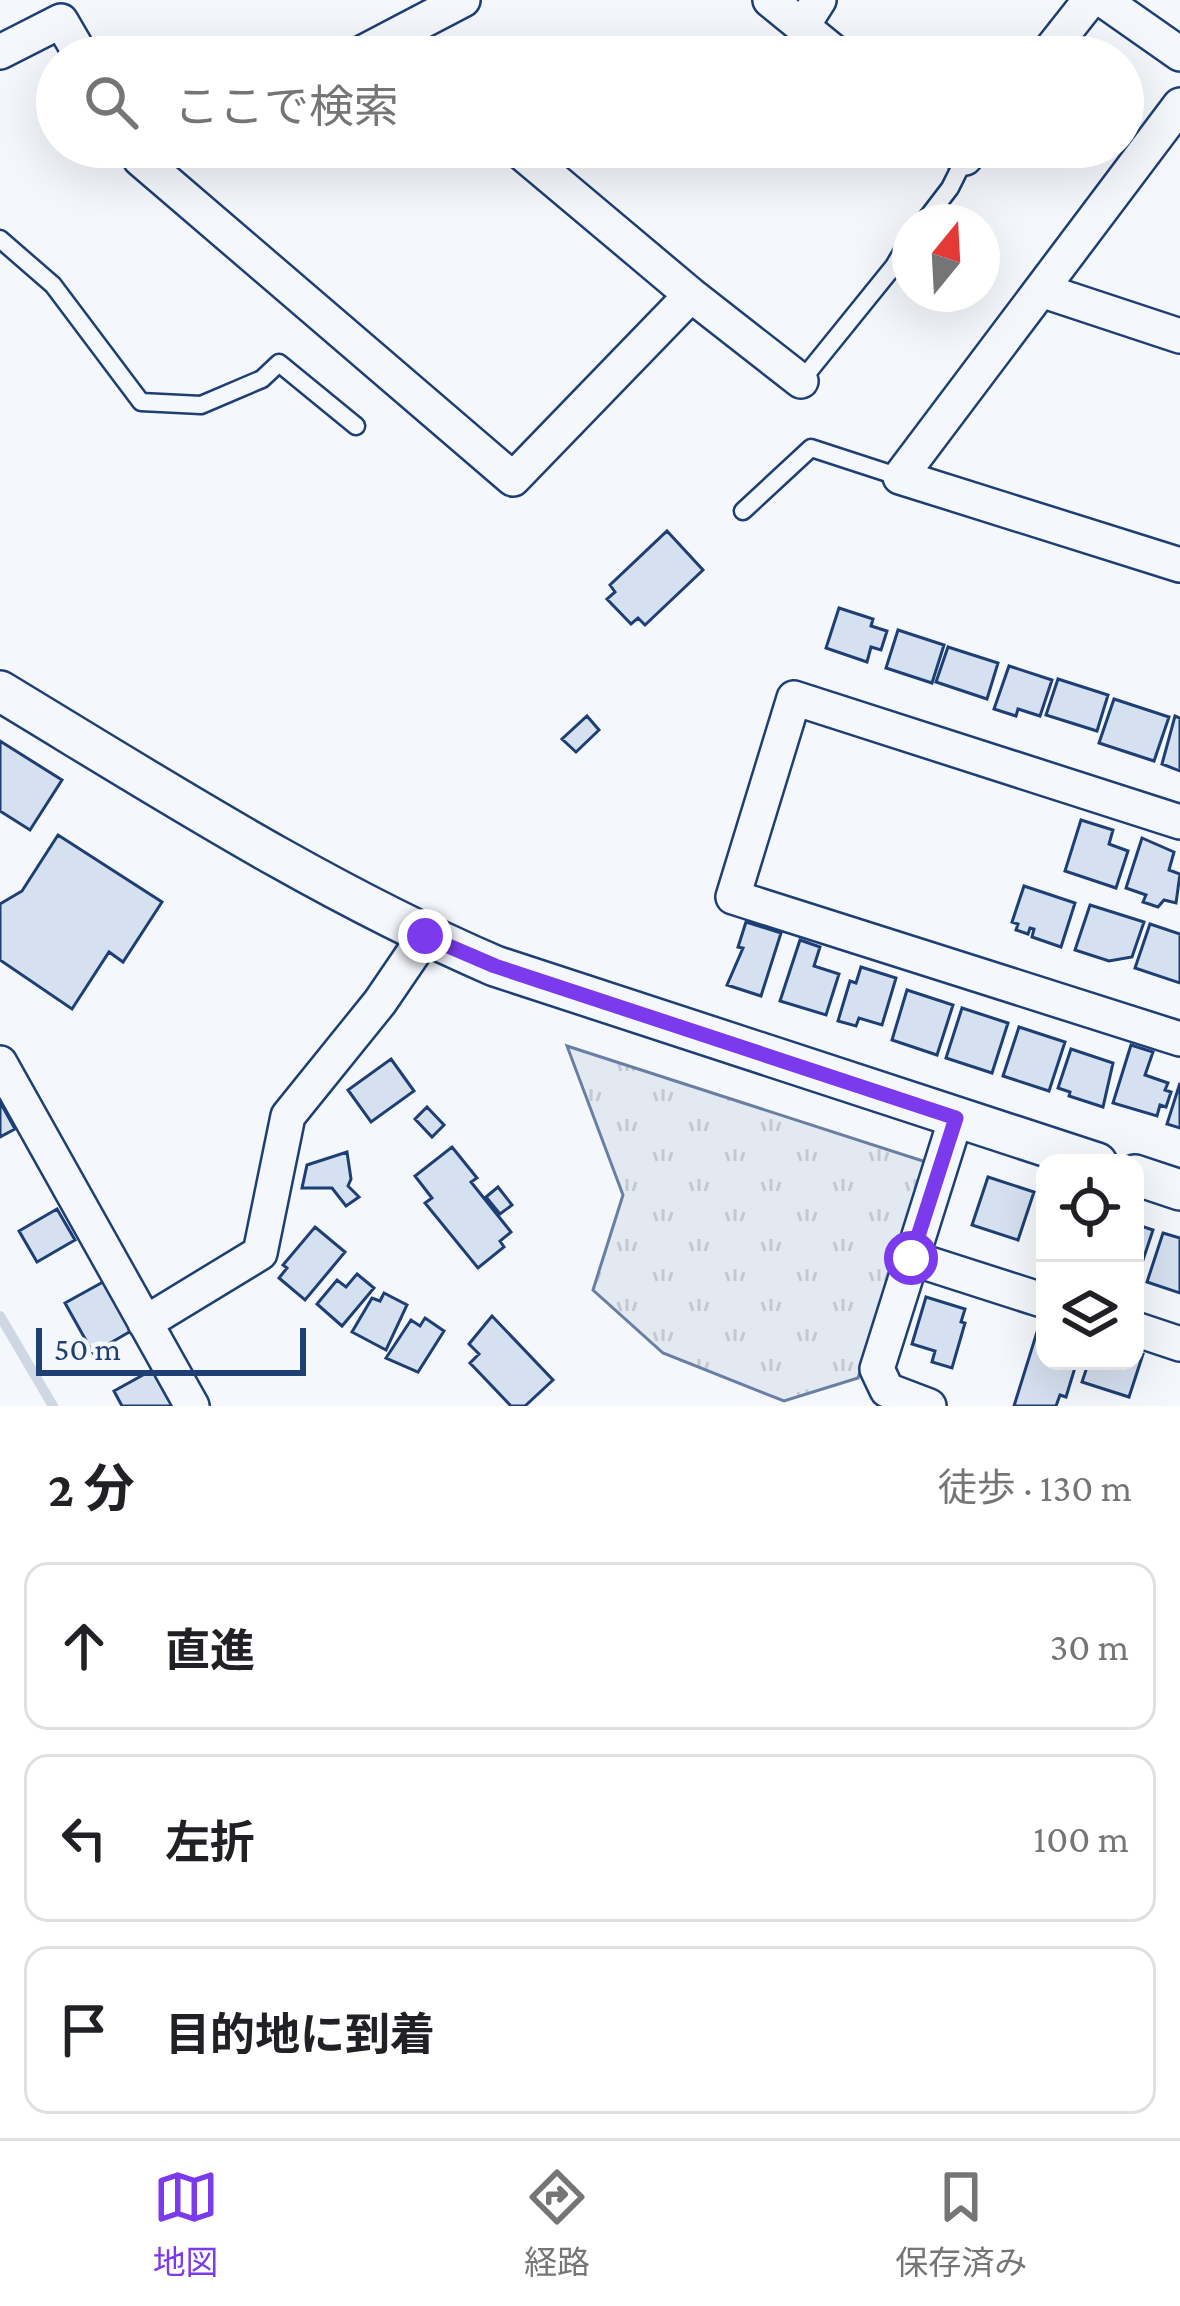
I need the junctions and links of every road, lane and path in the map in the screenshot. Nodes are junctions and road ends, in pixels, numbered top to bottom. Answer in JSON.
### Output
{"nodes":[{"id":1,"x":463,"y":0,"type":"edge"},
{"id":2,"x":770,"y":0,"type":"edge"},
{"id":3,"x":1090,"y":0,"type":"edge"},
{"id":4,"x":1102,"y":0,"type":"edge"},
{"id":5,"x":811,"y":13,"type":"edge"},
{"id":6,"x":70,"y":36,"type":"edge"},
{"id":7,"x":414,"y":36,"type":"edge"},
{"id":8,"x":1062,"y":36,"type":"edge"},
{"id":9,"x":0,"y":52,"type":"edge"},
{"id":10,"x":1180,"y":54,"type":"edge"},
{"id":11,"x":1180,"y":105,"type":"edge"},
{"id":12,"x":1144,"y":153,"type":"edge"},
{"id":13,"x":165,"y":168,"type":"edge"},
{"id":14,"x":540,"y":168,"type":"edge"},
{"id":15,"x":958,"y":168,"type":"edge"},
{"id":16,"x":1133,"y":168,"type":"edge"},
{"id":17,"x":937,"y":204,"type":"edge"},
{"id":18,"x":0,"y":238,"type":"edge"},
{"id":19,"x":892,"y":270,"type":"edge"},
{"id":20,"x":1041,"y":290,"type":"junction"},
{"id":21,"x":691,"y":296,"type":"junction"},
{"id":22,"x":1180,"y":335,"type":"edge"},
{"id":23,"x":801,"y":381,"type":"joint"},
{"id":24,"x":356,"y":426,"type":"dead end"},
{"id":25,"x":900,"y":477,"type":"junction"},
{"id":26,"x":743,"y":512,"type":"dead end"},
{"id":27,"x":1180,"y":565,"type":"edge"},
{"id":28,"x":0,"y":691,"type":"edge"},
{"id":29,"x":1180,"y":822,"type":"edge"},
{"id":30,"x":425,"y":936,"type":"junction"},
{"id":31,"x":1180,"y":1039,"type":"edge"},
{"id":32,"x":0,"y":1063,"type":"edge"},
{"id":33,"x":956,"y":1118,"type":"junction"},
{"id":34,"x":1069,"y":1154,"type":"edge"},
{"id":35,"x":1144,"y":1178,"type":"edge"},
{"id":36,"x":1180,"y":1190,"type":"edge"},
{"id":37,"x":911,"y":1258,"type":"junction"},
{"id":38,"x":1036,"y":1298,"type":"edge"},
{"id":39,"x":146,"y":1323,"type":"junction"},
{"id":40,"x":1144,"y":1333,"type":"edge"},
{"id":41,"x":1180,"y":1344,"type":"edge"},
{"id":42,"x":191,"y":1406,"type":"edge"},
{"id":43,"x":929,"y":1406,"type":"edge"}],
"edges":[{"from":1,"to":7,"type":"street"},
{"from":2,"to":5,"type":"street"},
{"from":3,"to":8,"type":"street"},
{"from":4,"to":10,"type":"street"},
{"from":6,"to":9,"type":"street"},
{"from":11,"to":12,"type":"street"},
{"from":13,"to":21,"type":"street"},
{"from":14,"to":21,"type":"street"},
{"from":15,"to":17,"type":"lane"},
{"from":16,"to":20,"type":"street"},
{"from":18,"to":24,"type":"lane"},
{"from":19,"to":23,"type":"lane"},
{"from":20,"to":22,"type":"street"},
{"from":20,"to":25,"type":"street"},
{"from":21,"to":23,"type":"street"},
{"from":25,"to":26,"type":"lane"},
{"from":25,"to":27,"type":"street"},
{"from":28,"to":30,"type":"street"},
{"from":29,"to":31,"type":"street"},
{"from":30,"to":33,"type":"street"},
{"from":30,"to":39,"type":"street"},
{"from":32,"to":39,"type":"street"},
{"from":33,"to":34,"type":"street"},
{"from":33,"to":37,"type":"street"},
{"from":35,"to":36,"type":"street"},
{"from":37,"to":38,"type":"street"},
{"from":37,"to":43,"type":"street"},
{"from":39,"to":42,"type":"street"},
{"from":40,"to":41,"type":"street"}]}
